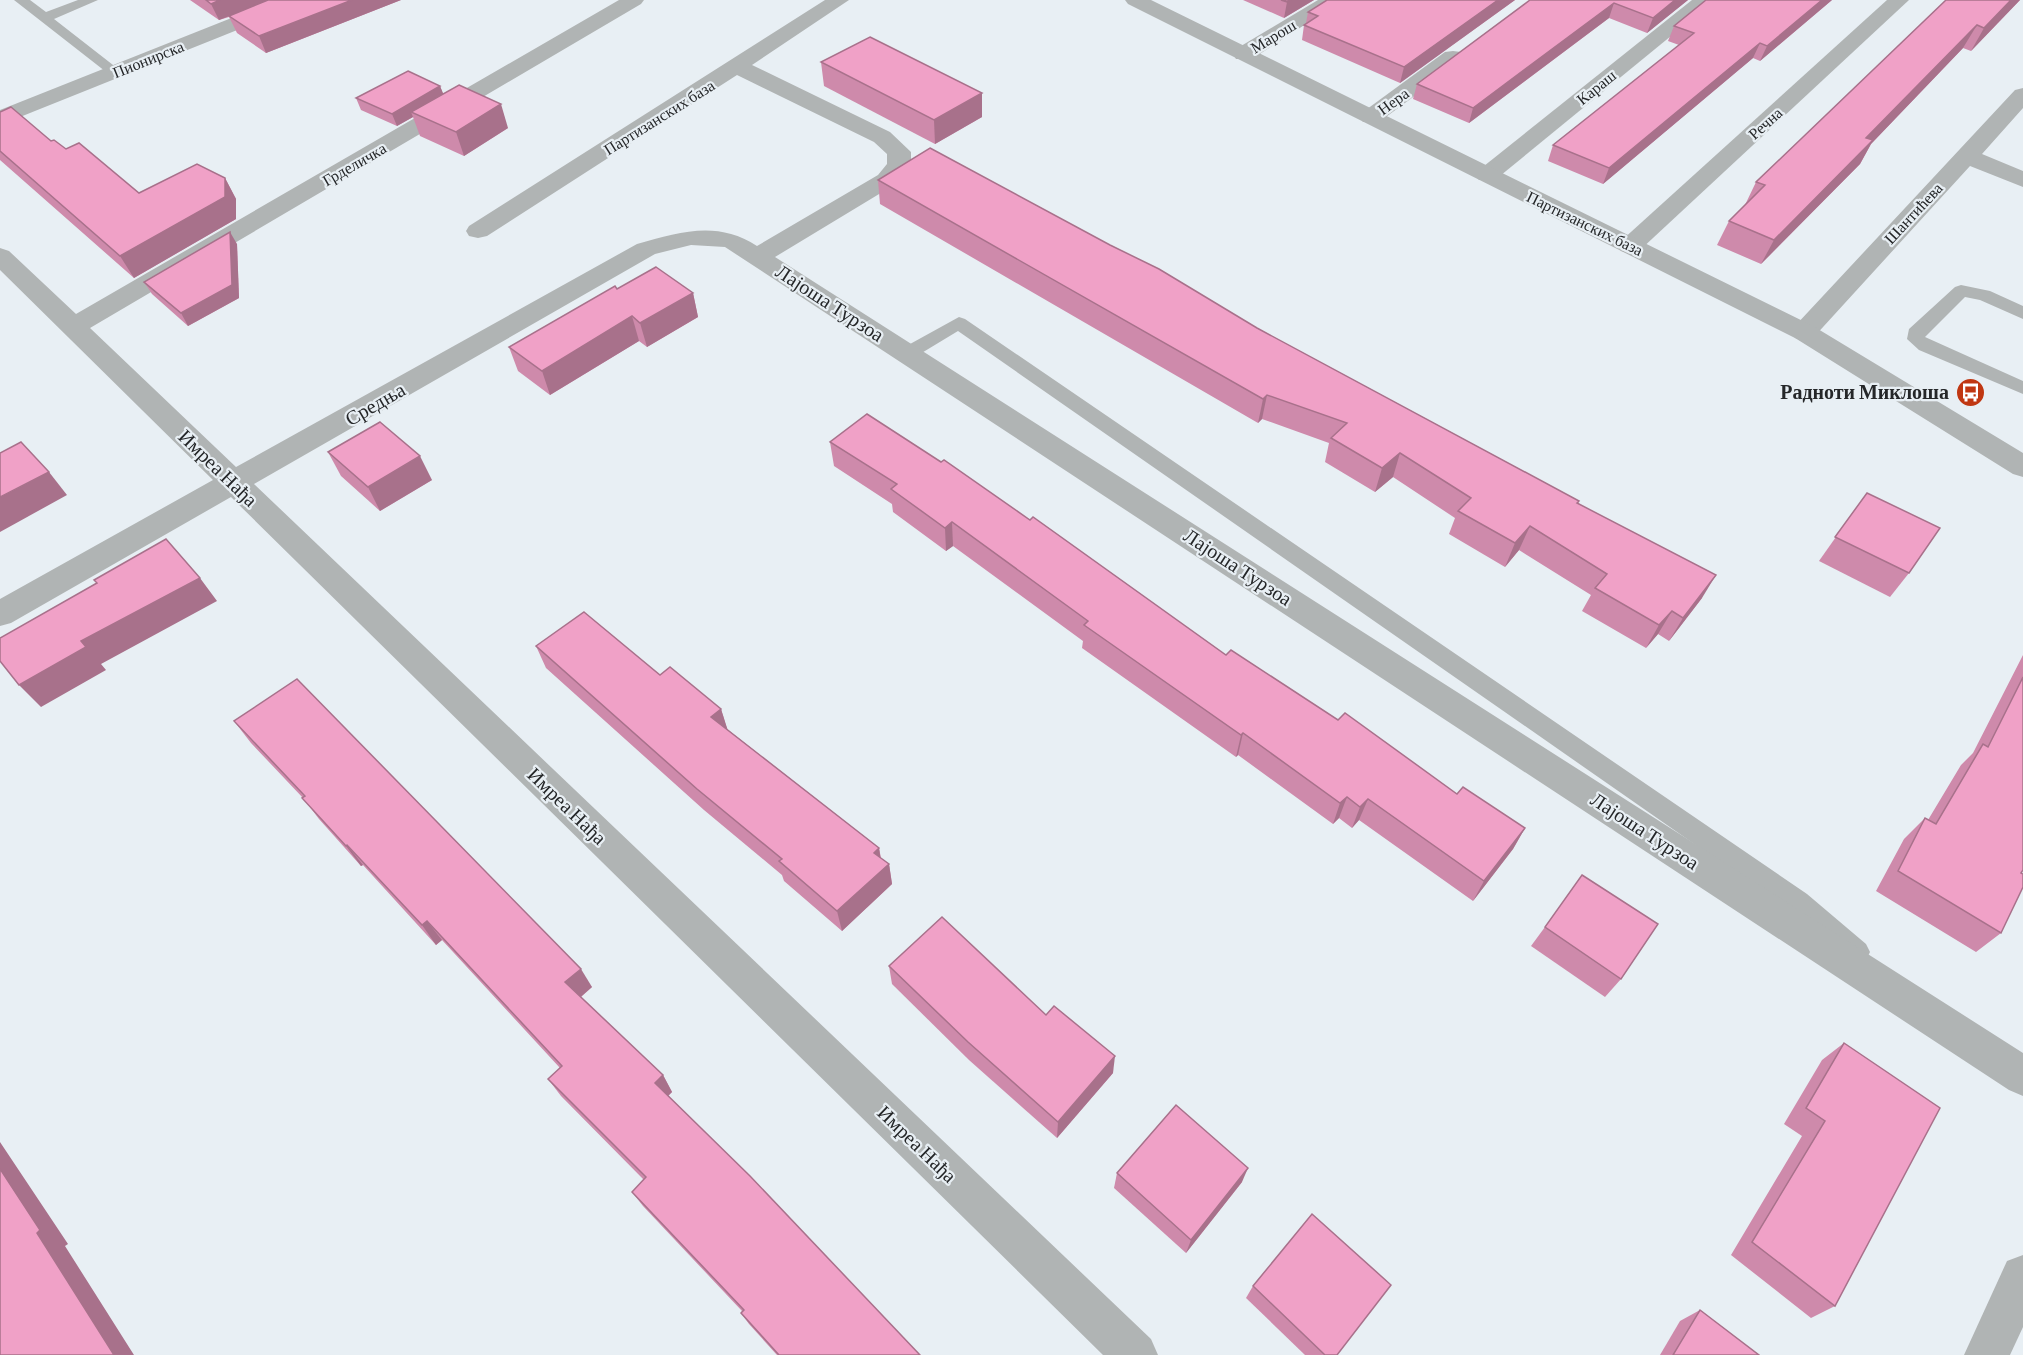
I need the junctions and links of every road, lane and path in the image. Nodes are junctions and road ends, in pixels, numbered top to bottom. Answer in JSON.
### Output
{"nodes":[{"id":1,"x":21,"y":0,"type":"edge"},
{"id":2,"x":91,"y":0,"type":"edge"},
{"id":3,"x":295,"y":0,"type":"edge"},
{"id":4,"x":634,"y":0,"type":"edge"},
{"id":5,"x":839,"y":0,"type":"edge"},
{"id":6,"x":1138,"y":0,"type":"edge"},
{"id":7,"x":1333,"y":0,"type":"edge"},
{"id":8,"x":1705,"y":0,"type":"edge"},
{"id":9,"x":1899,"y":0,"type":"edge"},
{"id":10,"x":46,"y":17,"type":"junction"},
{"id":11,"x":1466,"y":48,"type":"edge"},
{"id":12,"x":1244,"y":54,"type":"junction"},
{"id":13,"x":739,"y":66,"type":"junction"},
{"id":14,"x":115,"y":72,"type":"junction"},
{"id":15,"x":2023,"y":94,"type":"edge"},
{"id":16,"x":1371,"y":117,"type":"junction"},
{"id":17,"x":0,"y":118,"type":"edge"},
{"id":18,"x":1967,"y":156,"type":"junction"},
{"id":19,"x":1487,"y":175,"type":"junction"},
{"id":20,"x":2023,"y":180,"type":"edge"},
{"id":21,"x":478,"y":231,"type":"dead end"},
{"id":22,"x":1630,"y":246,"type":"junction"},
{"id":23,"x":0,"y":256,"type":"edge"},
{"id":24,"x":758,"y":256,"type":"junction"},
{"id":25,"x":2023,"y":312,"type":"edge"},
{"id":26,"x":73,"y":327,"type":"junction"},
{"id":27,"x":1804,"y":332,"type":"junction"},
{"id":28,"x":908,"y":353,"type":"junction"},
{"id":29,"x":2023,"y":388,"type":"edge"},
{"id":30,"x":2023,"y":467,"type":"edge"},
{"id":31,"x":234,"y":484,"type":"junction"},
{"id":32,"x":0,"y":614,"type":"edge"},
{"id":33,"x":1936,"y":1020,"type":"junction"},
{"id":34,"x":2023,"y":1076,"type":"edge"},
{"id":35,"x":2023,"y":1277,"type":"edge"},
{"id":36,"x":1135,"y":1355,"type":"edge"},
{"id":37,"x":1987,"y":1355,"type":"edge"}],
"edges":[{"from":1,"to":10,"type":"lane"},
{"from":2,"to":10,"type":"lane"},
{"from":3,"to":14,"type":"street","name":"Пионирска"},
{"from":4,"to":26,"type":"street","name":"Грделичка"},
{"from":5,"to":13,"type":"street","name":"Партизанских база"},
{"from":6,"to":12,"type":"street","name":"Партизанских база"},
{"from":7,"to":12,"type":"street","name":"Марош"},
{"from":8,"to":19,"type":"street","name":"Караш"},
{"from":9,"to":22,"type":"street","name":"Речна"},
{"from":10,"to":14,"type":"lane"},
{"from":11,"to":16,"type":"street","name":"Нера"},
{"from":12,"to":16,"type":"street","name":"Партизанских база"},
{"from":13,"to":21,"type":"street","name":"Партизанских база"},
{"from":13,"to":24,"type":"street","name":"Лајоша Турзоа"},
{"from":14,"to":17,"type":"street","name":"Пионирска"},
{"from":15,"to":18,"type":"street","name":"Шантићева"},
{"from":16,"to":19,"type":"street","name":"Партизанских база"},
{"from":18,"to":20,"type":"street"},
{"from":18,"to":27,"type":"street","name":"Шантићева"},
{"from":19,"to":22,"type":"street","name":"Партизанских база"},
{"from":22,"to":27,"type":"street","name":"Партизанских база"},
{"from":23,"to":26,"type":"street","name":"Имреа Нађа"},
{"from":24,"to":28,"type":"street","name":"Лајоша Турзоа"},
{"from":24,"to":31,"type":"street","name":"Средња"},
{"from":25,"to":29,"type":"lane"},
{"from":26,"to":31,"type":"street","name":"Имреа Нађа"},
{"from":27,"to":30,"type":"street","name":"Партизанских база"},
{"from":28,"to":33,"type":"street","name":"Лајоша Турзоа"},
{"from":28,"to":33,"type":"lane"},
{"from":31,"to":32,"type":"street","name":"Средња"},
{"from":31,"to":36,"type":"street","name":"Имреа Нађа"},
{"from":33,"to":34,"type":"street","name":"Лајоша Турзоа"},
{"from":35,"to":37,"type":"street"}]}
